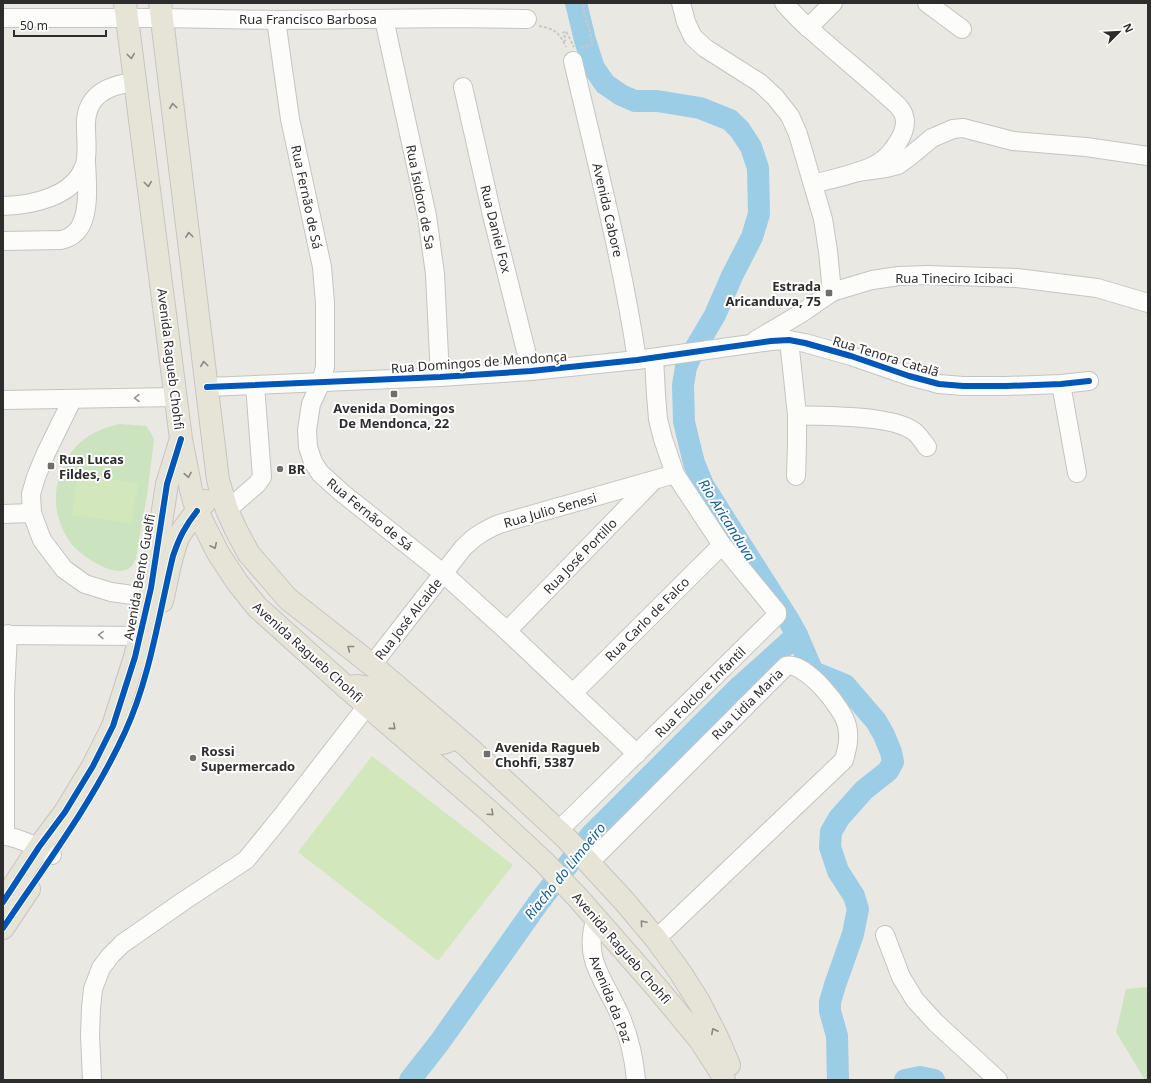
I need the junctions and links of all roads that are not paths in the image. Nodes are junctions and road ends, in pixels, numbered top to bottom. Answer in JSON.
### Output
{"nodes":[{"id":1,"x":680,"y":3,"type":"edge"},
{"id":2,"x":784,"y":3,"type":"edge"},
{"id":3,"x":833,"y":3,"type":"edge"},
{"id":4,"x":927,"y":3,"type":"edge"},
{"id":5,"x":161,"y":10,"type":"edge"},
{"id":6,"x":126,"y":11,"type":"edge"},
{"id":7,"x":5,"y":13,"type":"edge"},
{"id":8,"x":384,"y":19,"type":"junction"},
{"id":9,"x":527,"y":19,"type":"road end"},
{"id":10,"x":276,"y":20,"type":"junction"},
{"id":11,"x":808,"y":28,"type":"junction"},
{"id":12,"x":962,"y":30,"type":"dead end"},
{"id":13,"x":574,"y":55,"type":"road end"},
{"id":14,"x":135,"y":82,"type":"junction"},
{"id":15,"x":463,"y":87,"type":"dead end"},
{"id":16,"x":86,"y":155,"type":"junction"},
{"id":17,"x":1148,"y":156,"type":"edge"},
{"id":18,"x":857,"y":172,"type":"junction"},
{"id":19,"x":814,"y":184,"type":"junction"},
{"id":20,"x":3,"y":206,"type":"edge"},
{"id":21,"x":3,"y":241,"type":"edge"},
{"id":22,"x":832,"y":292,"type":"junction"},
{"id":23,"x":1148,"y":303,"type":"edge"},
{"id":24,"x":790,"y":340,"type":"junction"},
{"id":25,"x":750,"y":344,"type":"junction"},
{"id":26,"x":654,"y":358,"type":"junction"},
{"id":27,"x":636,"y":360,"type":"junction"},
{"id":28,"x":531,"y":371,"type":"junction"},
{"id":29,"x":440,"y":377,"type":"junction"},
{"id":30,"x":1089,"y":381,"type":"dead end"},
{"id":31,"x":321,"y":382,"type":"junction"},
{"id":32,"x":1061,"y":384,"type":"junction"},
{"id":33,"x":255,"y":385,"type":"junction"},
{"id":34,"x":207,"y":387,"type":"junction"},
{"id":35,"x":176,"y":398,"type":"junction"},
{"id":36,"x":3,"y":400,"type":"edge"},
{"id":37,"x":72,"y":400,"type":"junction"},
{"id":38,"x":797,"y":415,"type":"junction"},
{"id":39,"x":181,"y":439,"type":"junction"},
{"id":40,"x":927,"y":448,"type":"dead end"},
{"id":41,"x":1077,"y":473,"type":"dead end"},
{"id":42,"x":675,"y":474,"type":"junction"},
{"id":43,"x":796,"y":476,"type":"dead end"},
{"id":44,"x":653,"y":481,"type":"junction"},
{"id":45,"x":218,"y":483,"type":"junction"},
{"id":46,"x":226,"y":510,"type":"junction"},
{"id":47,"x":197,"y":511,"type":"junction"},
{"id":48,"x":32,"y":513,"type":"junction"},
{"id":49,"x":3,"y":514,"type":"edge"},
{"id":50,"x":722,"y":545,"type":"junction"},
{"id":51,"x":444,"y":574,"type":"junction"},
{"id":52,"x":149,"y":595,"type":"junction"},
{"id":53,"x":507,"y":631,"type":"junction"},
{"id":54,"x":6,"y":634,"type":"edge"},
{"id":55,"x":140,"y":636,"type":"junction"},
{"id":56,"x":372,"y":665,"type":"junction"},
{"id":57,"x":346,"y":688,"type":"junction"},
{"id":58,"x":573,"y":693,"type":"junction"},
{"id":59,"x":4,"y":699,"type":"edge"},
{"id":60,"x":367,"y":706,"type":"junction"},
{"id":61,"x":457,"y":738,"type":"junction"},
{"id":62,"x":637,"y":754,"type":"junction"},
{"id":63,"x":562,"y":834,"type":"junction"},
{"id":64,"x":4,"y":836,"type":"edge"},
{"id":65,"x":46,"y":851,"type":"junction"},
{"id":66,"x":587,"y":860,"type":"junction"},
{"id":67,"x":3,"y":902,"type":"edge"},
{"id":68,"x":596,"y":918,"type":"junction"},
{"id":69,"x":3,"y":928,"type":"edge"},
{"id":70,"x":885,"y":935,"type":"dead end"},
{"id":71,"x":656,"y":939,"type":"junction"},
{"id":72,"x":92,"y":1080,"type":"edge"},
{"id":73,"x":636,"y":1080,"type":"edge"},
{"id":74,"x":724,"y":1080,"type":"edge"},
{"id":75,"x":735,"y":1080,"type":"edge"},
{"id":76,"x":998,"y":1080,"type":"edge"}],
"edges":[{"from":1,"to":19,"type":"street"},
{"from":2,"to":11,"type":"street"},
{"from":3,"to":11,"type":"street"},
{"from":4,"to":12,"type":"street"},
{"from":5,"to":6,"type":"street","name":"Rua Francisco Barbosa"},
{"from":5,"to":10,"type":"street","name":"Rua Francisco Barbosa"},
{"from":34,"to":5,"type":"main road","name":"Avenida Ragueb Chohfi","one_way":true},
{"from":6,"to":7,"type":"street","name":"Rua Francisco Barbosa"},
{"from":6,"to":14,"type":"main road","name":"Avenida Ragueb Chohfi","one_way":true},
{"from":8,"to":9,"type":"street","name":"Rua Francisco Barbosa"},
{"from":8,"to":10,"type":"street","name":"Rua Francisco Barbosa"},
{"from":8,"to":29,"type":"street","name":"Rua Isidoro de Sa"},
{"from":10,"to":31,"type":"street","name":"Rua Fernão de Sá"},
{"from":11,"to":18,"type":"street"},
{"from":13,"to":27,"type":"street","name":"Avenida Cabore"},
{"from":14,"to":16,"type":"street"},
{"from":14,"to":35,"type":"main road","name":"Avenida Ragueb Chohfi","one_way":true},
{"from":15,"to":28,"type":"street","name":"Rua Daniel Fox"},
{"from":16,"to":20,"type":"street"},
{"from":16,"to":21,"type":"street"},
{"from":17,"to":18,"type":"street"},
{"from":18,"to":19,"type":"street"},
{"from":19,"to":22,"type":"street"},
{"from":22,"to":23,"type":"street","name":"Rua Tineciro Icibaci"},
{"from":22,"to":25,"type":"street","name":"Rua Tineciro Icibaci"},
{"from":24,"to":25,"type":"street","name":"Rua Tenora Catalã"},
{"from":24,"to":32,"type":"street","name":"Rua Tenora Catalã"},
{"from":24,"to":38,"type":"street"},
{"from":25,"to":26,"type":"street","name":"Rua Domingos de Mendonça"},
{"from":26,"to":27,"type":"street","name":"Rua Domingos de Mendonça"},
{"from":26,"to":42,"type":"street"},
{"from":27,"to":28,"type":"street","name":"Rua Domingos de Mendonça"},
{"from":28,"to":29,"type":"street","name":"Rua Domingos de Mendonça"},
{"from":29,"to":31,"type":"street","name":"Rua Domingos de Mendonça"},
{"from":30,"to":32,"type":"street","name":"Rua Tenora Catalã"},
{"from":31,"to":33,"type":"street","name":"Rua Domingos de Mendonça"},
{"from":31,"to":51,"type":"street","name":"Rua Fernão de Sá"},
{"from":32,"to":41,"type":"street"},
{"from":33,"to":34,"type":"street","name":"Rua Domingos de Mendonça"},
{"from":33,"to":46,"type":"street"},
{"from":34,"to":45,"type":"main road","name":"Avenida Ragueb Chohfi"},
{"from":35,"to":37,"type":"street","one_way":true},
{"from":35,"to":39,"type":"main road","name":"Avenida Ragueb Chohfi"},
{"from":35,"to":45,"type":"main road"},
{"from":36,"to":37,"type":"street"},
{"from":37,"to":48,"type":"street"},
{"from":38,"to":40,"type":"street"},
{"from":38,"to":43,"type":"street"},
{"from":39,"to":47,"type":"main road","name":"Avenida Ragueb Chohfi","one_way":true},
{"from":39,"to":52,"type":"main road","name":"Avenida Bento Guelfi"},
{"from":42,"to":44,"type":"street","name":"Rua Julio Senesi"},
{"from":42,"to":50,"type":"street"},
{"from":44,"to":51,"type":"street","name":"Rua Julio Senesi"},
{"from":44,"to":53,"type":"street","name":"Rua José Portillo"},
{"from":45,"to":46,"type":"main road","name":"Avenida Ragueb Chohfi"},
{"from":45,"to":47,"type":"main road","name":"Avenida Bento Guelfi"},
{"from":56,"to":46,"type":"main road","name":"Avenida Ragueb Chohfi","one_way":true},
{"from":47,"to":52,"type":"main road","name":"Avenida Bento Guelfi"},
{"from":47,"to":57,"type":"main road","name":"Avenida Ragueb Chohfi","one_way":true},
{"from":48,"to":49,"type":"street"},
{"from":48,"to":52,"type":"street"},
{"from":50,"to":58,"type":"street","name":"Rua Carlo de Falco"},
{"from":50,"to":62,"type":"street","name":"Rua Folclore Infantil"},
{"from":51,"to":53,"type":"street","name":"Rua Fernão de Sá"},
{"from":51,"to":56,"type":"street","name":"Rua José Alcaide"},
{"from":52,"to":55,"type":"main road","name":"Avenida Bento Guelfi"},
{"from":52,"to":65,"type":"main road","name":"Avenida Bento Guelfi"},
{"from":53,"to":58,"type":"street","name":"Rua Fernão de Sá"},
{"from":55,"to":54,"type":"street","one_way":true},
{"from":54,"to":59,"type":"street"},
{"from":55,"to":65,"type":"main road","name":"Avenida Bento Guelfi"},
{"from":56,"to":61,"type":"main road","name":"Avenida Ragueb Chohfi"},
{"from":57,"to":60,"type":"main road","name":"Avenida Ragueb Chohfi"},
{"from":57,"to":61,"type":"main road"},
{"from":58,"to":62,"type":"street","name":"Rua Fernão de Sá"},
{"from":59,"to":64,"type":"street"},
{"from":60,"to":68,"type":"main road","name":"Avenida Ragueb Chohfi","one_way":true},
{"from":60,"to":72,"type":"street"},
{"from":61,"to":63,"type":"main road","name":"Avenida Ragueb Chohfi"},
{"from":62,"to":63,"type":"street","name":"Rua Folclore Infantil"},
{"from":63,"to":66,"type":"main road","name":"Avenida Ragueb Chohfi"},
{"from":64,"to":65,"type":"street"},
{"from":65,"to":67,"type":"main road","name":"Avenida Bento Guelfi"},
{"from":65,"to":69,"type":"main road","name":"Avenida Bento Guelfi"},
{"from":71,"to":66,"type":"main road","name":"Avenida Ragueb Chohfi","one_way":true},
{"from":66,"to":71,"type":"street","name":"Rua Lidia Maria"},
{"from":68,"to":73,"type":"street","name":"Avenida da Paz"},
{"from":68,"to":74,"type":"main road","name":"Avenida Ragueb Chohfi"},
{"from":70,"to":76,"type":"street"},
{"from":75,"to":71,"type":"main road","name":"Avenida Ragueb Chohfi","one_way":true}]}
